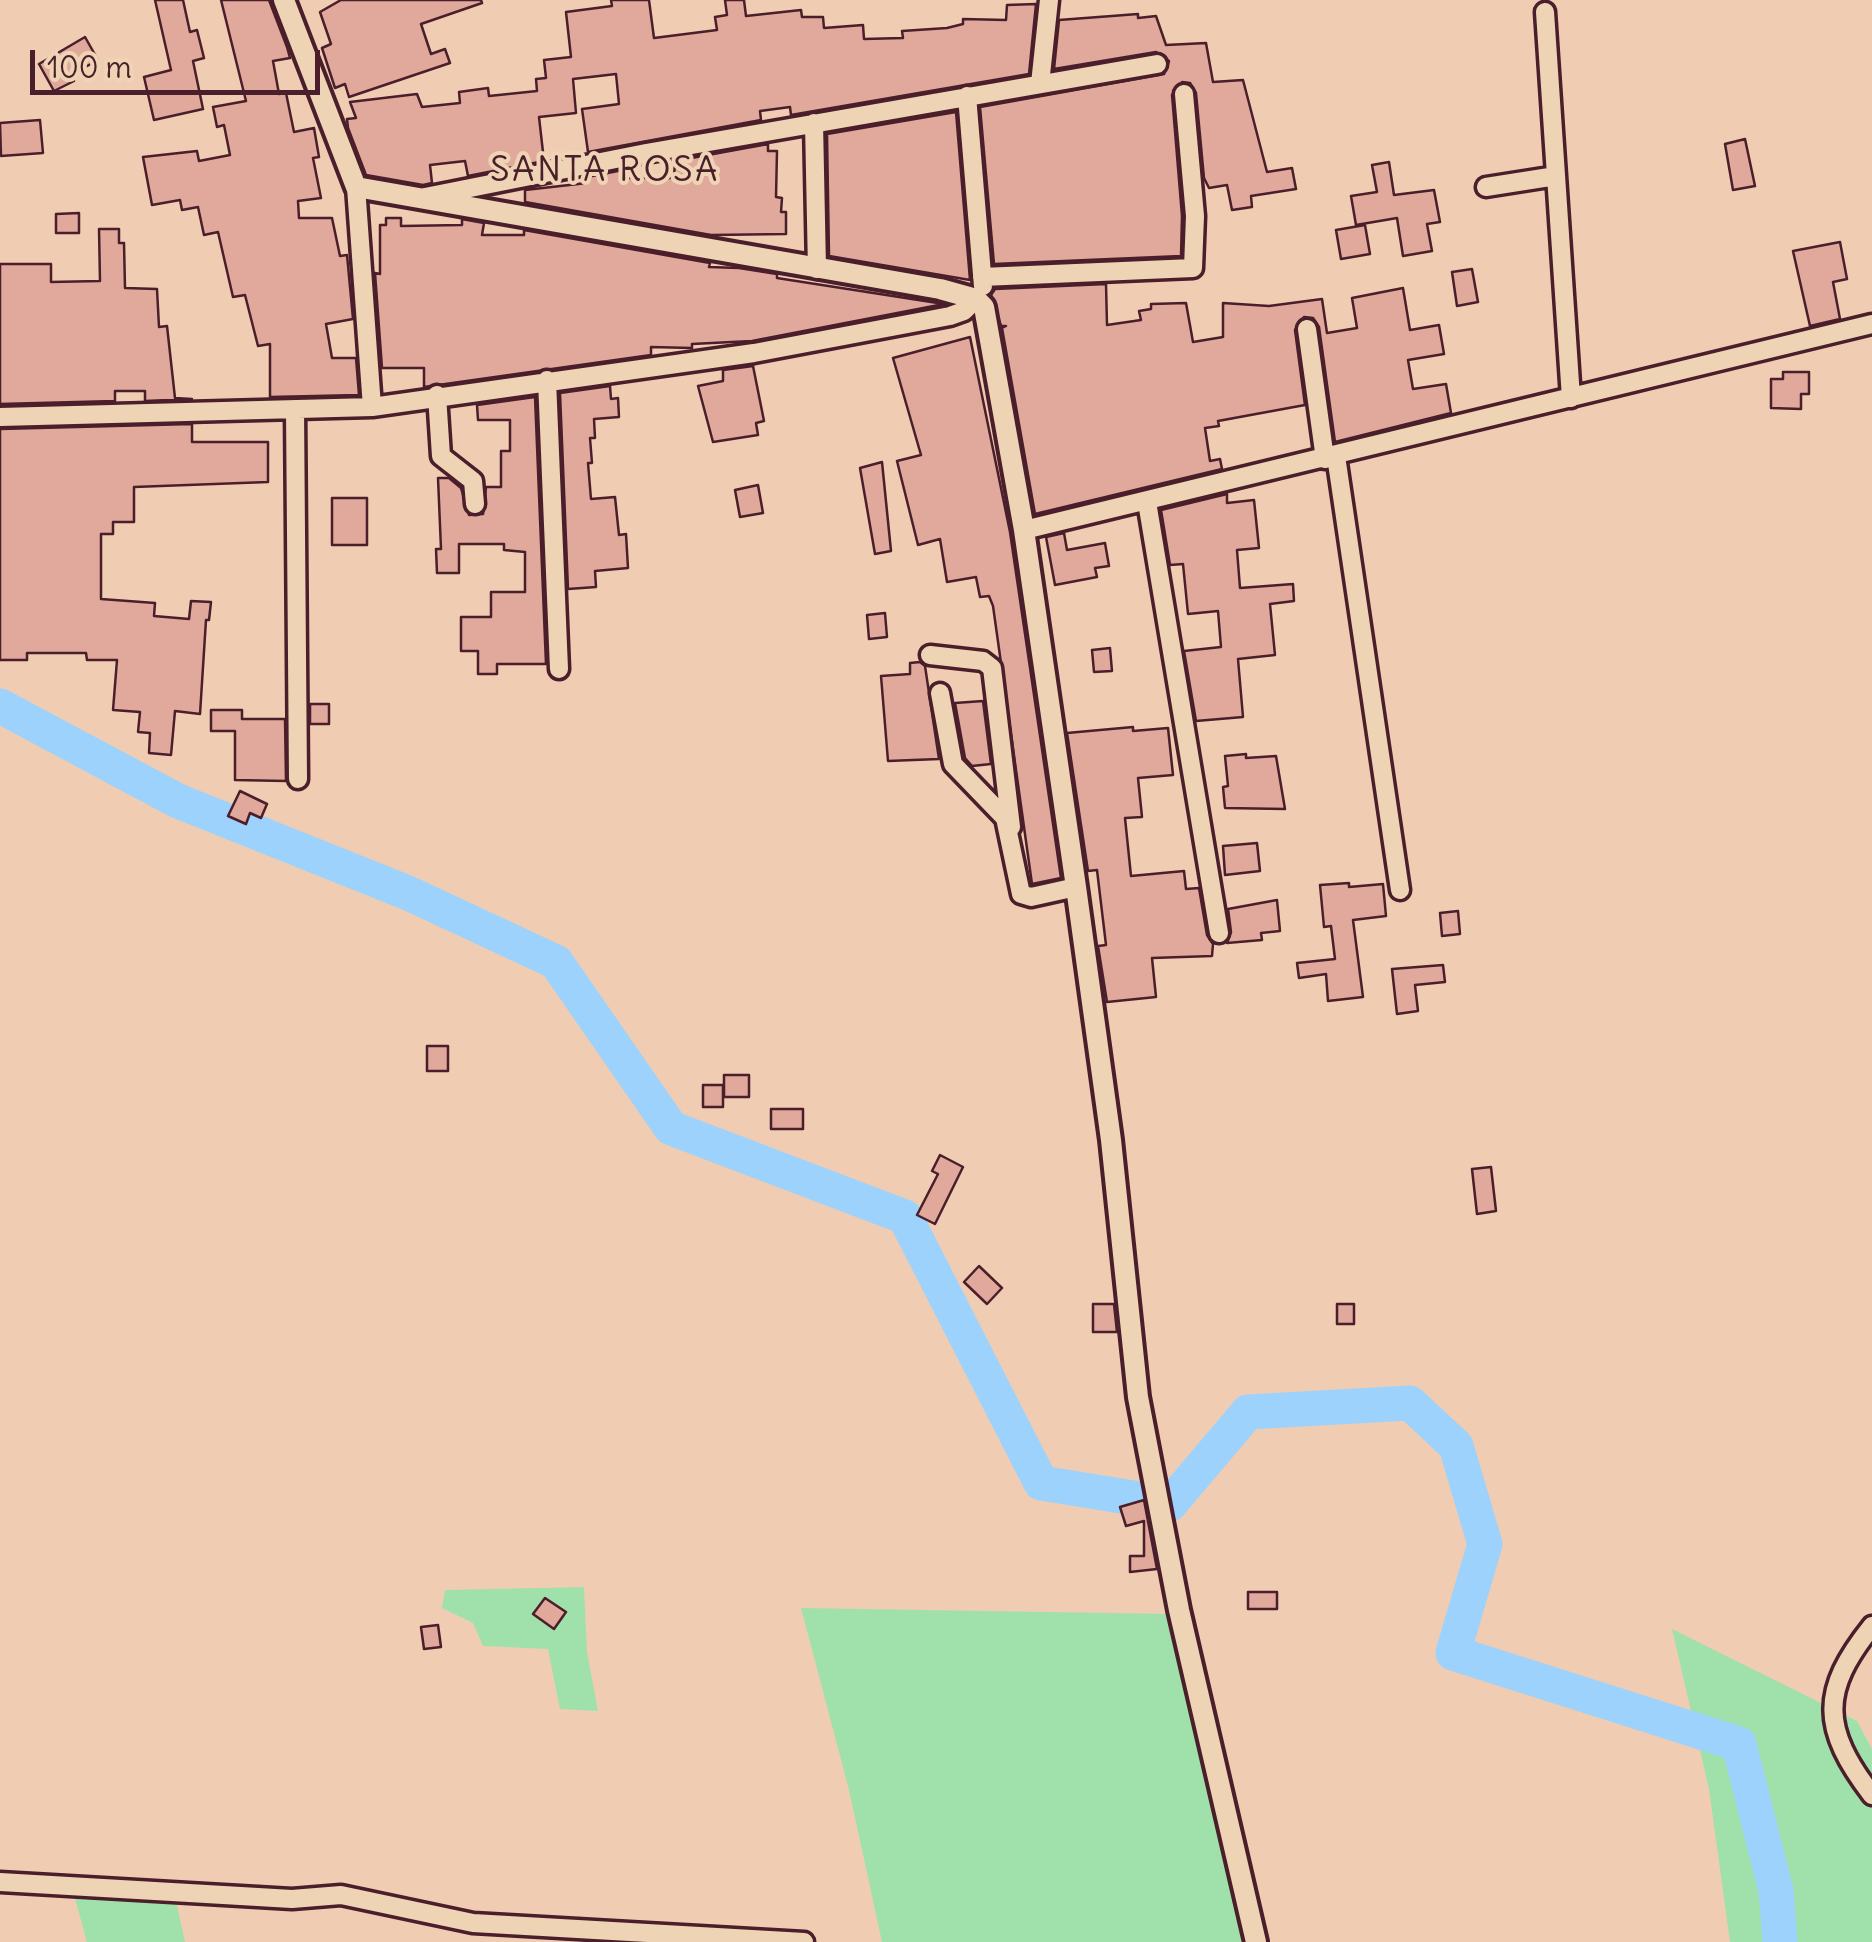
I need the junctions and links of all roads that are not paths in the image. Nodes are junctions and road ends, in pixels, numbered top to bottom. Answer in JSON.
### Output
{"nodes":[{"id":1,"x":284,"y":0,"type":"edge"},
{"id":2,"x":1049,"y":0,"type":"edge"},
{"id":3,"x":1545,"y":12,"type":"dead end"},
{"id":4,"x":1157,"y":64,"type":"dead end"},
{"id":5,"x":1040,"y":84,"type":"junction"},
{"id":6,"x":1184,"y":94,"type":"dead end"},
{"id":7,"x":967,"y":96,"type":"junction"},
{"id":8,"x":814,"y":123,"type":"junction"},
{"id":9,"x":1556,"y":176,"type":"junction"},
{"id":10,"x":356,"y":187,"type":"junction"},
{"id":11,"x":1486,"y":187,"type":"dead end"},
{"id":12,"x":414,"y":199,"type":"junction"},
{"id":13,"x":817,"y":268,"type":"junction"},
{"id":14,"x":982,"y":277,"type":"junction"},
{"id":15,"x":980,"y":303,"type":"junction"},
{"id":16,"x":1872,"y":324,"type":"edge"},
{"id":17,"x":1307,"y":329,"type":"dead end"},
{"id":18,"x":547,"y":380,"type":"junction"},
{"id":19,"x":437,"y":395,"type":"junction"},
{"id":20,"x":1572,"y":398,"type":"junction"},
{"id":21,"x":372,"y":407,"type":"junction"},
{"id":22,"x":294,"y":409,"type":"junction"},
{"id":23,"x":0,"y":416,"type":"edge"},
{"id":24,"x":1330,"y":457,"type":"junction"},
{"id":25,"x":1147,"y":502,"type":"junction"},
{"id":26,"x":474,"y":504,"type":"dead end"},
{"id":27,"x":1024,"y":530,"type":"junction"},
{"id":28,"x":930,"y":655,"type":"dead end"},
{"id":29,"x":559,"y":669,"type":"dead end"},
{"id":30,"x":940,"y":693,"type":"dead end"},
{"id":31,"x":298,"y":779,"type":"dead end"},
{"id":32,"x":1012,"y":832,"type":"junction"},
{"id":33,"x":1076,"y":887,"type":"junction"},
{"id":34,"x":1400,"y":890,"type":"dead end"},
{"id":35,"x":1219,"y":933,"type":"dead end"},
{"id":36,"x":1872,"y":1626,"type":"edge"},
{"id":37,"x":1872,"y":1796,"type":"edge"},
{"id":38,"x":0,"y":1882,"type":"edge"},
{"id":39,"x":804,"y":1942,"type":"edge"},
{"id":40,"x":1256,"y":1942,"type":"edge"}],
"edges":[{"from":1,"to":10,"type":"street"},
{"from":2,"to":5,"type":"street"},
{"from":3,"to":9,"type":"street"},
{"from":4,"to":5,"type":"street"},
{"from":5,"to":7,"type":"street"},
{"from":6,"to":14,"type":"street"},
{"from":7,"to":8,"type":"street"},
{"from":7,"to":14,"type":"street"},
{"from":8,"to":12,"type":"street"},
{"from":8,"to":13,"type":"street"},
{"from":9,"to":11,"type":"street"},
{"from":9,"to":20,"type":"street"},
{"from":10,"to":12,"type":"street"},
{"from":10,"to":21,"type":"street"},
{"from":12,"to":13,"type":"street"},
{"from":13,"to":15,"type":"street"},
{"from":14,"to":15,"type":"street"},
{"from":15,"to":18,"type":"street"},
{"from":15,"to":27,"type":"street"},
{"from":16,"to":20,"type":"street"},
{"from":17,"to":24,"type":"street"},
{"from":18,"to":19,"type":"street"},
{"from":18,"to":29,"type":"street"},
{"from":19,"to":21,"type":"street"},
{"from":19,"to":26,"type":"street"},
{"from":20,"to":24,"type":"street"},
{"from":21,"to":22,"type":"street"},
{"from":22,"to":23,"type":"street"},
{"from":22,"to":31,"type":"street"},
{"from":24,"to":25,"type":"street"},
{"from":24,"to":34,"type":"street"},
{"from":25,"to":27,"type":"street"},
{"from":25,"to":35,"type":"street"},
{"from":27,"to":33,"type":"street"},
{"from":28,"to":32,"type":"street"},
{"from":30,"to":32,"type":"street"},
{"from":32,"to":33,"type":"street"},
{"from":33,"to":40,"type":"street"},
{"from":36,"to":37,"type":"street"},
{"from":38,"to":39,"type":"street"}]}
